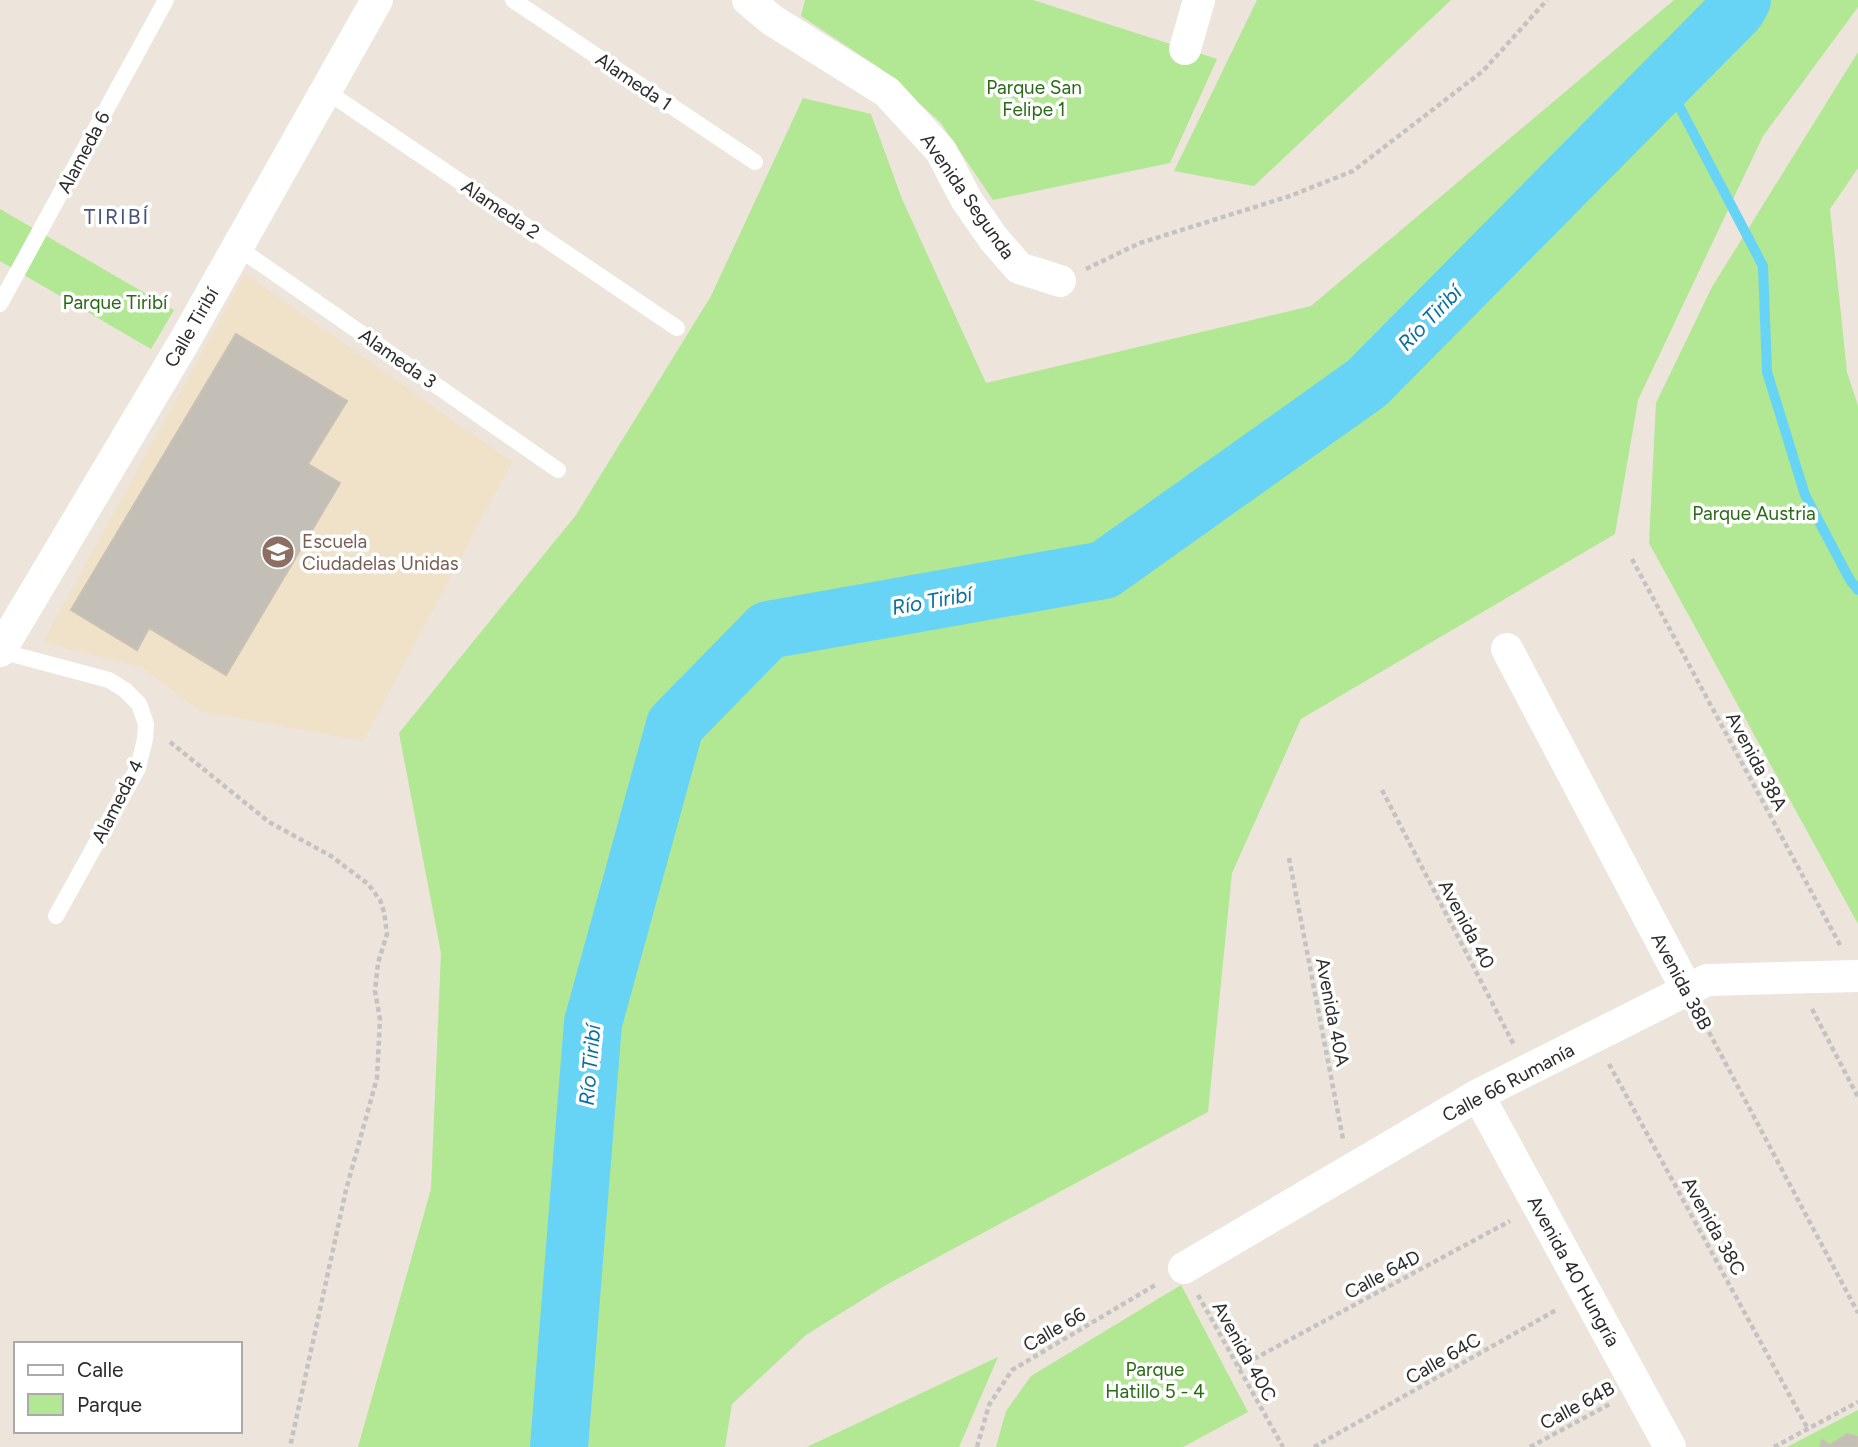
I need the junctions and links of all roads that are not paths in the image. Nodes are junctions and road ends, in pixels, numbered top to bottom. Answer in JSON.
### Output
{"nodes":[{"id":1,"x":166,"y":0,"type":"edge"},
{"id":2,"x":377,"y":0,"type":"edge"},
{"id":3,"x":513,"y":0,"type":"edge"},
{"id":4,"x":748,"y":0,"type":"edge"},
{"id":5,"x":1199,"y":0,"type":"edge"},
{"id":6,"x":1185,"y":49,"type":"dead end"},
{"id":7,"x":326,"y":90,"type":"junction"},
{"id":8,"x":755,"y":162,"type":"dead end"},
{"id":9,"x":237,"y":247,"type":"junction"},
{"id":10,"x":1060,"y":281,"type":"road end"},
{"id":11,"x":0,"y":304,"type":"edge"},
{"id":12,"x":677,"y":328,"type":"dead end"},
{"id":13,"x":558,"y":470,"type":"dead end"},
{"id":14,"x":1507,"y":649,"type":"dead end"},
{"id":15,"x":0,"y":651,"type":"edge"},
{"id":16,"x":56,"y":916,"type":"dead end"},
{"id":17,"x":1857,"y":976,"type":"edge"},
{"id":18,"x":1687,"y":990,"type":"junction"},
{"id":19,"x":1478,"y":1095,"type":"junction"},
{"id":20,"x":1184,"y":1268,"type":"road end"},
{"id":21,"x":1670,"y":1447,"type":"edge"}],
"edges":[{"from":1,"to":11,"type":"lane","name":"Alameda 6"},
{"from":2,"to":7,"type":"street","name":"Calle Tiribí"},
{"from":3,"to":8,"type":"lane","name":"Alameda 1"},
{"from":4,"to":10,"type":"street","name":"Avenida Segunda"},
{"from":5,"to":6,"type":"street"},
{"from":7,"to":9,"type":"street","name":"Calle Tiribí"},
{"from":7,"to":12,"type":"lane","name":"Alameda 2"},
{"from":9,"to":13,"type":"lane","name":"Alameda 3"},
{"from":9,"to":15,"type":"street","name":"Calle Tiribí"},
{"from":14,"to":18,"type":"street","name":"Avenida 38B"},
{"from":15,"to":16,"type":"lane","name":"Alameda 4"},
{"from":17,"to":18,"type":"street","name":"Calle 66 Rumanía"},
{"from":18,"to":19,"type":"street","name":"Calle 66 Rumanía"},
{"from":19,"to":20,"type":"street","name":"Calle 66 Rumanía"},
{"from":19,"to":21,"type":"street","name":"Avenida 40 Hungría"}]}
